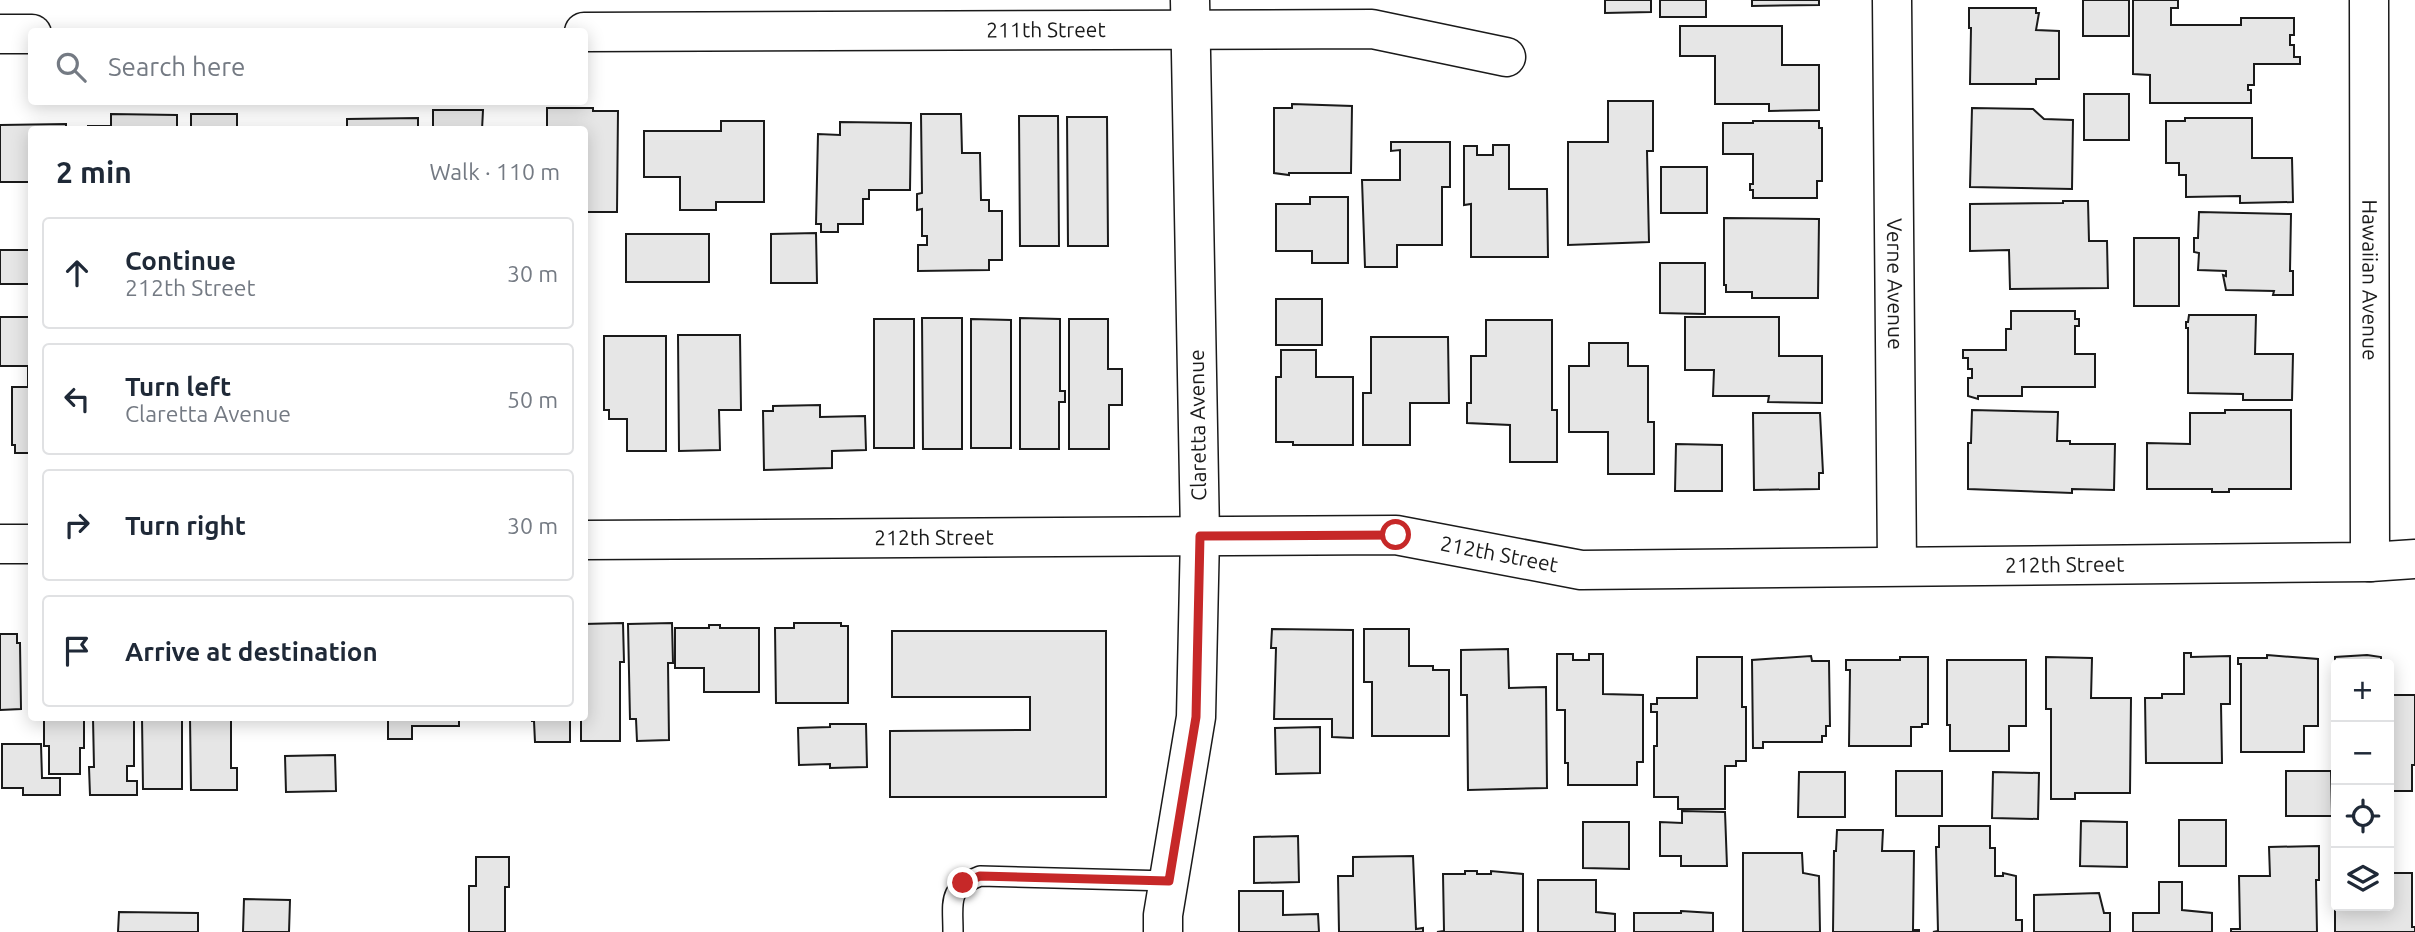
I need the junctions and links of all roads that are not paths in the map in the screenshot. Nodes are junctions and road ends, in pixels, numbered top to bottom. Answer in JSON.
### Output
{"nodes":[{"id":1,"x":1892,"y":0,"type":"edge"},
{"id":2,"x":2369,"y":0,"type":"edge"},
{"id":3,"x":1190,"y":15,"type":"edge"},
{"id":4,"x":588,"y":32,"type":"edge"},
{"id":5,"x":0,"y":34,"type":"edge"},
{"id":6,"x":28,"y":34,"type":"edge"},
{"id":7,"x":1506,"y":57,"type":"dead end"},
{"id":8,"x":1200,"y":536,"type":"junction"},
{"id":9,"x":588,"y":540,"type":"edge"},
{"id":10,"x":0,"y":544,"type":"edge"},
{"id":11,"x":28,"y":544,"type":"edge"},
{"id":12,"x":2415,"y":559,"type":"edge"},
{"id":13,"x":2370,"y":562,"type":"junction"},
{"id":14,"x":1897,"y":566,"type":"junction"},
{"id":15,"x":1169,"y":881,"type":"junction"},
{"id":16,"x":953,"y":932,"type":"edge"},
{"id":17,"x":1163,"y":932,"type":"edge"}],
"edges":[{"from":1,"to":14,"type":"street","name":"Verne Avenue"},
{"from":2,"to":13,"type":"street","name":"Hawaiian Avenue"},
{"from":3,"to":4,"type":"street","name":"211th Street"},
{"from":3,"to":7,"type":"street","name":"211th Street"},
{"from":3,"to":8,"type":"street","name":"Claretta Avenue"},
{"from":5,"to":6,"type":"street"},
{"from":8,"to":9,"type":"street","name":"212th Street"},
{"from":8,"to":14,"type":"street","name":"212th Street"},
{"from":8,"to":15,"type":"street","name":"Claretta Avenue"},
{"from":10,"to":11,"type":"street"},
{"from":12,"to":13,"type":"street","name":"212th Street"},
{"from":13,"to":14,"type":"street","name":"212th Street"},
{"from":15,"to":16,"type":"lane"},
{"from":15,"to":17,"type":"street","name":"Claretta Avenue"}]}
